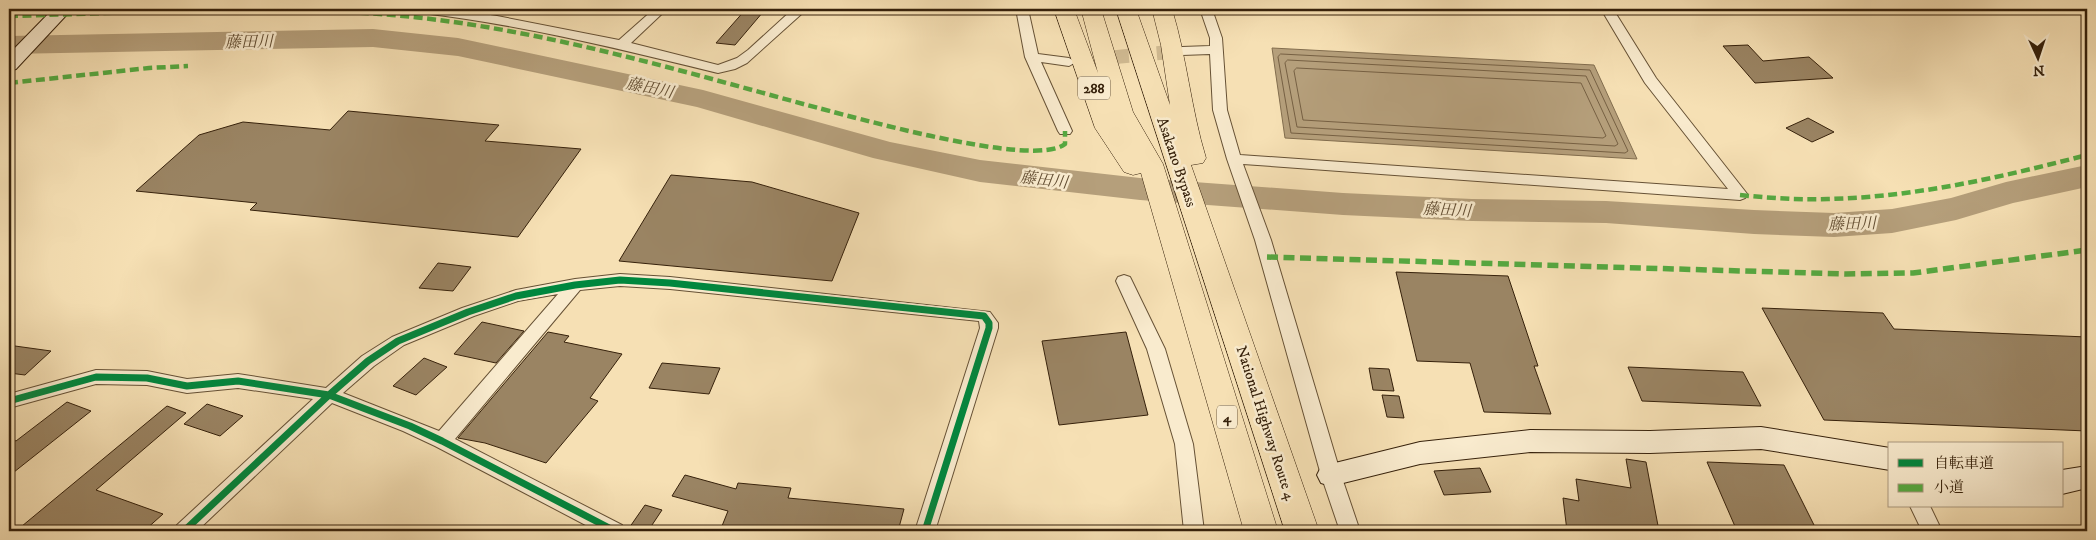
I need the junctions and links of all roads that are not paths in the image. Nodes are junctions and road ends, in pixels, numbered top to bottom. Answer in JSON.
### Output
{"nodes":[{"id":1,"x":422,"y":9,"type":"edge"},
{"id":2,"x":661,"y":9,"type":"edge"},
{"id":3,"x":801,"y":9,"type":"edge"},
{"id":4,"x":1022,"y":9,"type":"edge"},
{"id":5,"x":1064,"y":9,"type":"edge"},
{"id":6,"x":1091,"y":9,"type":"edge"},
{"id":7,"x":1126,"y":9,"type":"edge"},
{"id":8,"x":1162,"y":9,"type":"edge"},
{"id":9,"x":1206,"y":9,"type":"edge"},
{"id":10,"x":1607,"y":9,"type":"edge"},
{"id":11,"x":57,"y":16,"type":"edge"},
{"id":12,"x":623,"y":43,"type":"junction"},
{"id":13,"x":1218,"y":50,"type":"junction"},
{"id":14,"x":1182,"y":51,"type":"tunnel mouth"},
{"id":15,"x":1032,"y":58,"type":"junction"},
{"id":16,"x":1069,"y":62,"type":"dead end"},
{"id":17,"x":9,"y":65,"type":"edge"},
{"id":18,"x":1064,"y":131,"type":"dead end"},
{"id":19,"x":1141,"y":163,"type":"junction"},
{"id":20,"x":1236,"y":164,"type":"junction"},
{"id":21,"x":1188,"y":166,"type":"junction"},
{"id":22,"x":1124,"y":281,"type":"dead end"},
{"id":23,"x":575,"y":285,"type":"junction"},
{"id":24,"x":329,"y":395,"type":"junction"},
{"id":25,"x":9,"y":401,"type":"edge"},
{"id":26,"x":442,"y":441,"type":"junction"},
{"id":27,"x":1888,"y":459,"type":"edge"},
{"id":28,"x":1331,"y":475,"type":"junction"},
{"id":29,"x":2087,"y":477,"type":"edge"},
{"id":30,"x":2064,"y":482,"type":"edge"},
{"id":31,"x":1921,"y":508,"type":"edge"},
{"id":32,"x":184,"y":531,"type":"edge"},
{"id":33,"x":615,"y":531,"type":"edge"},
{"id":34,"x":925,"y":531,"type":"edge"},
{"id":35,"x":1194,"y":531,"type":"edge"},
{"id":36,"x":1261,"y":531,"type":"edge"},
{"id":37,"x":1302,"y":531,"type":"edge"},
{"id":38,"x":1350,"y":531,"type":"edge"},
{"id":39,"x":1932,"y":531,"type":"edge"}],
"edges":[{"from":1,"to":12,"type":"street"},
{"from":2,"to":12,"type":"street"},
{"from":3,"to":12,"type":"street"},
{"from":4,"to":15,"type":"street"},
{"from":5,"to":19,"type":"highway","number":"288"},
{"from":6,"to":19,"type":"highway","name":"Asakano Bypass","number":"4"},
{"from":7,"to":21,"type":"highway","name":"Asakano Bypass"},
{"from":8,"to":21,"type":"highway"},
{"from":9,"to":13,"type":"street"},
{"from":10,"to":20,"type":"street"},
{"from":11,"to":17,"type":"street"},
{"from":13,"to":14,"type":"street"},
{"from":13,"to":20,"type":"street"},
{"from":15,"to":16,"type":"street"},
{"from":15,"to":18,"type":"street"},
{"from":19,"to":36,"type":"highway","name":"Asakano Bypass","number":"4"},
{"from":20,"to":28,"type":"street"},
{"from":21,"to":37,"type":"highway","name":"National Highway Route 4","number":"4"},
{"from":22,"to":35,"type":"street"},
{"from":23,"to":24,"type":"street"},
{"from":23,"to":26,"type":"street"},
{"from":23,"to":34,"type":"street"},
{"from":24,"to":25,"type":"street"},
{"from":24,"to":26,"type":"street"},
{"from":24,"to":32,"type":"street"},
{"from":26,"to":33,"type":"street"},
{"from":27,"to":28,"type":"street"},
{"from":28,"to":38,"type":"street"},
{"from":29,"to":30,"type":"street"},
{"from":31,"to":39,"type":"street"}]}
